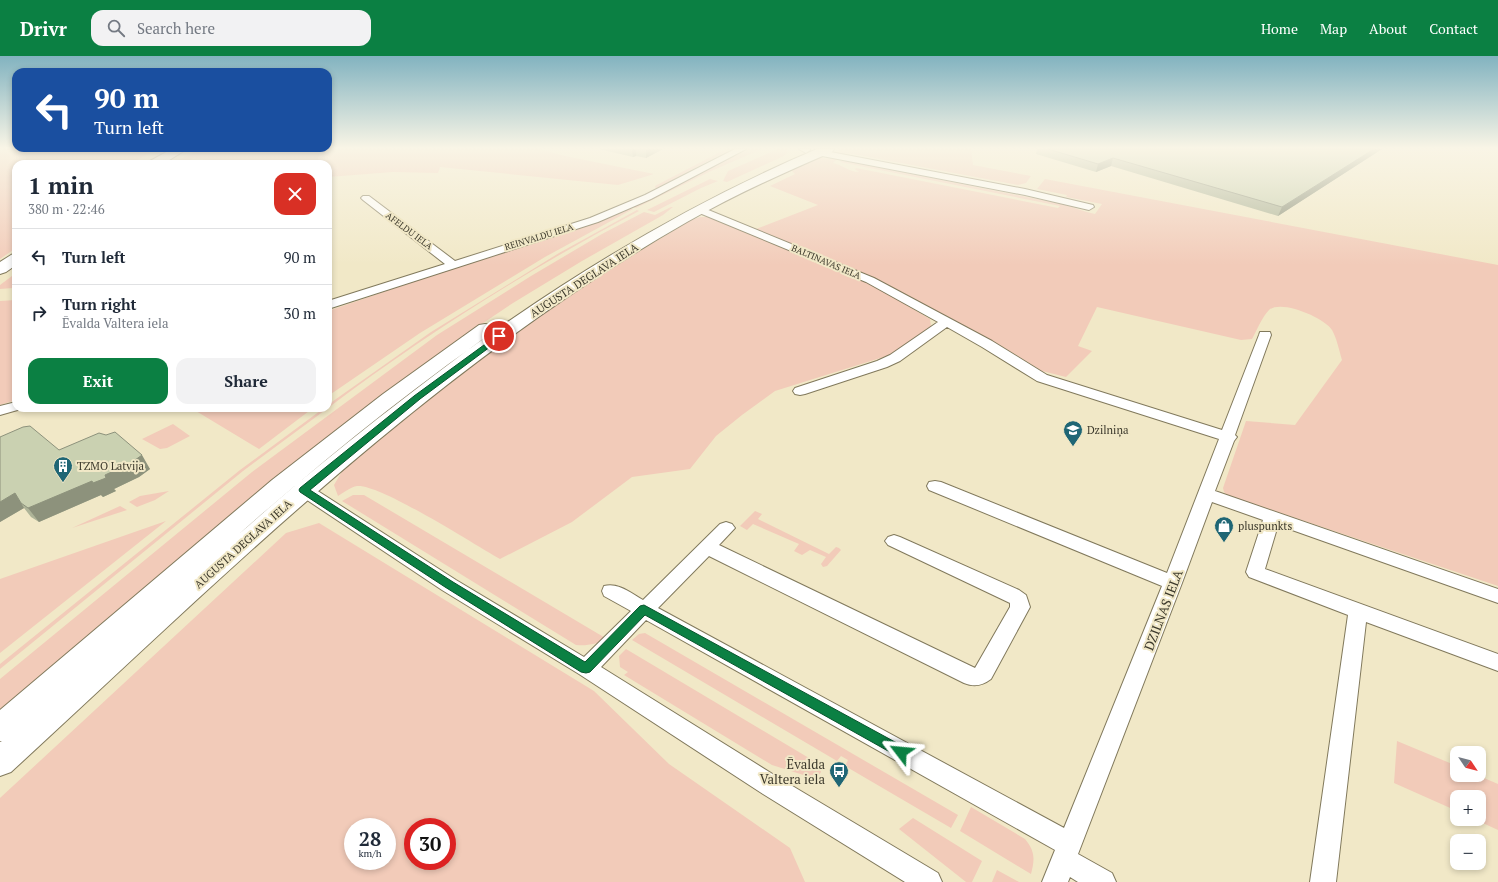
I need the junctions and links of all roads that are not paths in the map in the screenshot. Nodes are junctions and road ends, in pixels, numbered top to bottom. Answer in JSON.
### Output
{"nodes":[{"id":1,"x":667,"y":188,"type":"edge"},
{"id":2,"x":724,"y":188,"type":"edge"},
{"id":3,"x":745,"y":188,"type":"edge"},
{"id":4,"x":1003,"y":188,"type":"edge"},
{"id":5,"x":366,"y":198,"type":"dead end"},
{"id":6,"x":1089,"y":207,"type":"dead end"},
{"id":7,"x":701,"y":210,"type":"junction"},
{"id":8,"x":452,"y":264,"type":"junction"},
{"id":9,"x":332,"y":304,"type":"edge"},
{"id":10,"x":945,"y":323,"type":"junction"},
{"id":11,"x":1265,"y":335,"type":"dead end"},
{"id":12,"x":800,"y":392,"type":"dead end"},
{"id":13,"x":12,"y":407,"type":"edge"},
{"id":14,"x":0,"y":411,"type":"edge"},
{"id":15,"x":1229,"y":437,"type":"junction"},
{"id":16,"x":935,"y":486,"type":"dead end"},
{"id":17,"x":304,"y":490,"type":"junction"},
{"id":18,"x":1207,"y":494,"type":"junction"},
{"id":19,"x":1272,"y":517,"type":"junction"},
{"id":20,"x":726,"y":528,"type":"dead end"},
{"id":21,"x":894,"y":541,"type":"dead end"},
{"id":22,"x":707,"y":547,"type":"junction"},
{"id":23,"x":1173,"y":583,"type":"junction"},
{"id":24,"x":611,"y":591,"type":"dead end"},
{"id":25,"x":1498,"y":596,"type":"edge"},
{"id":26,"x":644,"y":609,"type":"junction"},
{"id":27,"x":1358,"y":611,"type":"junction"},
{"id":28,"x":1498,"y":663,"type":"edge"},
{"id":29,"x":586,"y":668,"type":"junction"},
{"id":30,"x":0,"y":728,"type":"edge"},
{"id":31,"x":0,"y":762,"type":"edge"},
{"id":32,"x":1063,"y":862,"type":"edge"},
{"id":33,"x":929,"y":882,"type":"edge"},
{"id":34,"x":1103,"y":882,"type":"edge"},
{"id":35,"x":1323,"y":882,"type":"edge"}],
"edges":[{"from":1,"to":8,"type":"street","name":"REINVALDU IELA"},
{"from":2,"to":30,"type":"main road","name":"AUGUSTA DEGLAVA IELA"},
{"from":3,"to":7,"type":"main road","name":"AUGUSTA DEGLAVA IELA"},
{"from":4,"to":6,"type":"street"},
{"from":5,"to":8,"type":"street","name":"AFELDU IELA"},
{"from":7,"to":10,"type":"street","name":"BALTINAVAS IELA"},
{"from":7,"to":17,"type":"main road","name":"AUGUSTA DEGLAVA IELA"},
{"from":8,"to":9,"type":"street","name":"REINVALDU IELA"},
{"from":10,"to":12,"type":"street"},
{"from":10,"to":15,"type":"street","name":"BALTINAVAS IELA"},
{"from":11,"to":15,"type":"street","name":"DZILNAS IELA"},
{"from":13,"to":14,"type":"street"},
{"from":15,"to":18,"type":"street","name":"DZILNAS IELA"},
{"from":16,"to":23,"type":"street"},
{"from":17,"to":29,"type":"street"},
{"from":17,"to":31,"type":"main road","name":"AUGUSTA DEGLAVA IELA"},
{"from":18,"to":19,"type":"street"},
{"from":18,"to":23,"type":"street","name":"DZILNAS IELA"},
{"from":19,"to":25,"type":"street"},
{"from":19,"to":27,"type":"street"},
{"from":20,"to":22,"type":"street"},
{"from":21,"to":22,"type":"street"},
{"from":22,"to":26,"type":"street"},
{"from":23,"to":32,"type":"street","name":"DZILNAS IELA"},
{"from":24,"to":26,"type":"street"},
{"from":26,"to":29,"type":"street"},
{"from":26,"to":32,"type":"street"},
{"from":27,"to":28,"type":"street"},
{"from":27,"to":35,"type":"street"},
{"from":29,"to":33,"type":"street"},
{"from":32,"to":34,"type":"street"}]}
